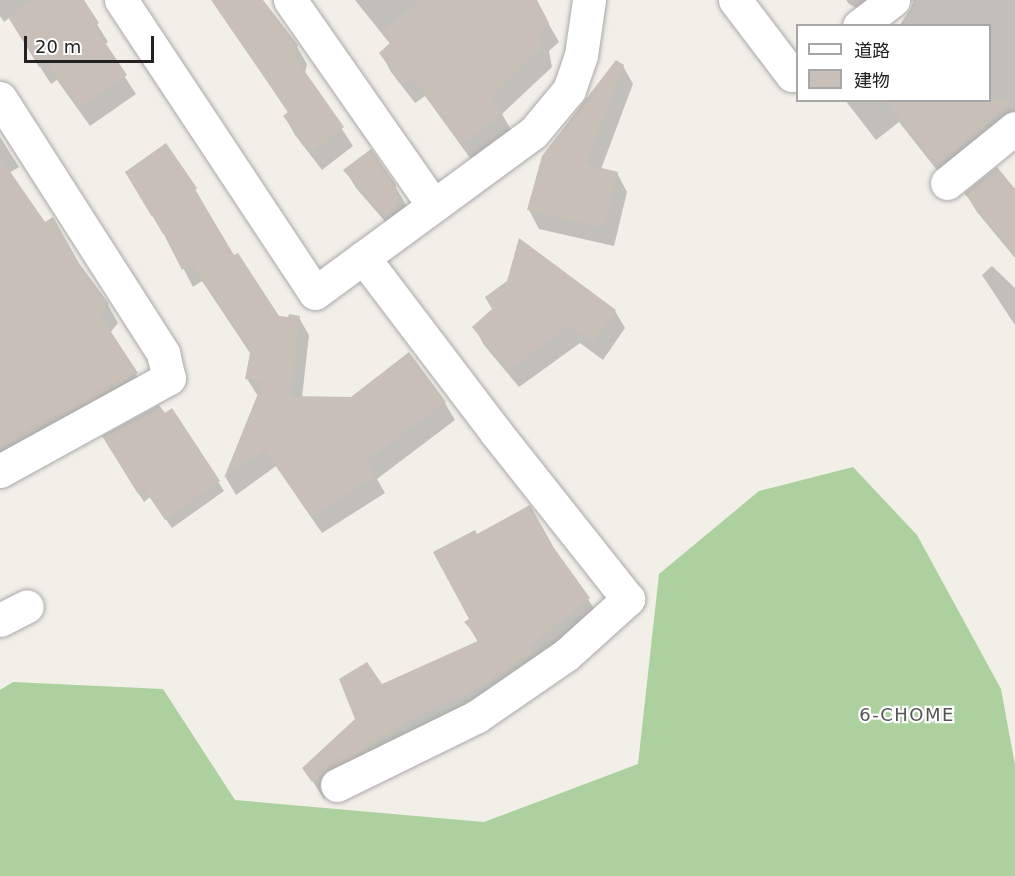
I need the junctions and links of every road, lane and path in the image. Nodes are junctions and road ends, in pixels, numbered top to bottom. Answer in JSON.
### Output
{"nodes":[{"id":1,"x":121,"y":0,"type":"edge"},
{"id":2,"x":290,"y":0,"type":"edge"},
{"id":3,"x":735,"y":0,"type":"edge"},
{"id":4,"x":893,"y":0,"type":"edge"},
{"id":5,"x":580,"y":7,"type":"edge"},
{"id":6,"x":862,"y":24,"type":"edge"},
{"id":7,"x":796,"y":73,"type":"edge"},
{"id":8,"x":0,"y":98,"type":"edge"},
{"id":9,"x":1015,"y":128,"type":"edge"},
{"id":10,"x":947,"y":183,"type":"dead end"},
{"id":11,"x":433,"y":205,"type":"junction"},
{"id":12,"x":363,"y":257,"type":"junction"},
{"id":13,"x":0,"y":471,"type":"edge"},
{"id":14,"x":337,"y":785,"type":"dead end"}],
"edges":[{"from":1,"to":12,"type":"street"},
{"from":2,"to":11,"type":"street"},
{"from":3,"to":7,"type":"street"},
{"from":4,"to":6,"type":"street"},
{"from":5,"to":11,"type":"street"},
{"from":8,"to":13,"type":"street"},
{"from":9,"to":10,"type":"street"},
{"from":11,"to":12,"type":"street"},
{"from":12,"to":14,"type":"street"}]}
